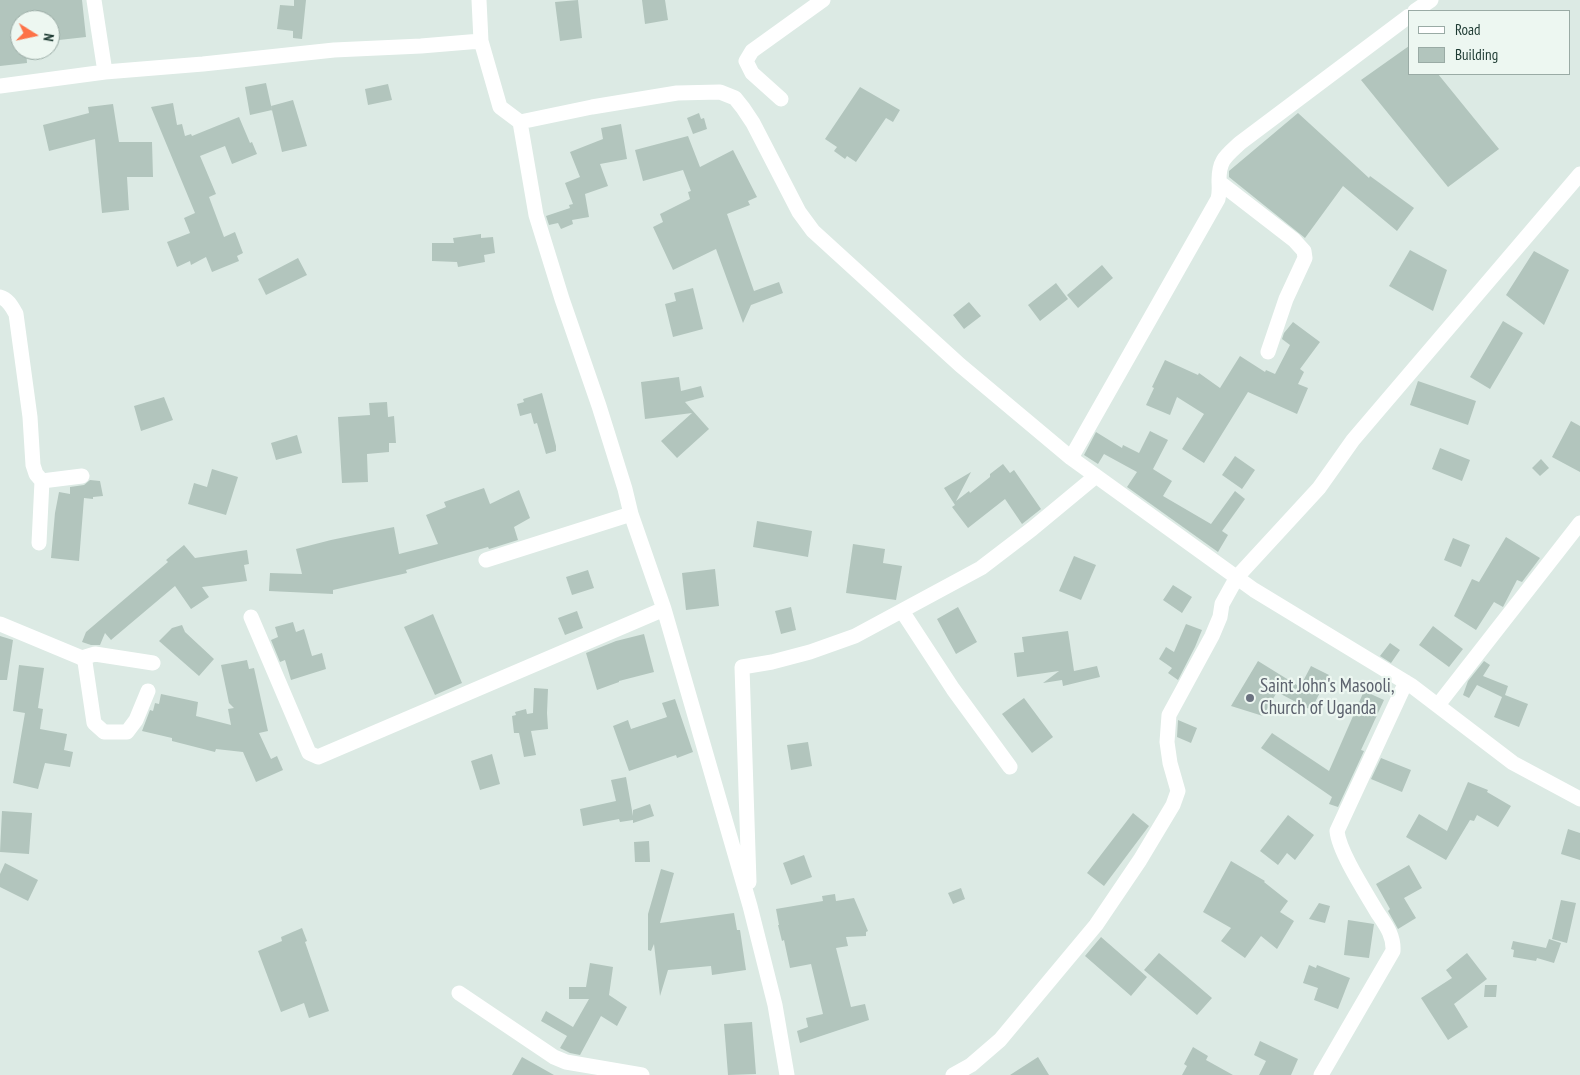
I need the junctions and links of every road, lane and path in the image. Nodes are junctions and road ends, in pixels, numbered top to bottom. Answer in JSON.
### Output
{"nodes":[{"id":1,"x":94,"y":0,"type":"edge"},
{"id":2,"x":479,"y":0,"type":"edge"},
{"id":3,"x":823,"y":0,"type":"edge"},
{"id":4,"x":1430,"y":0,"type":"edge"},
{"id":5,"x":1417,"y":10,"type":"edge"},
{"id":6,"x":1408,"y":17,"type":"edge"},
{"id":7,"x":481,"y":41,"type":"junction"},
{"id":8,"x":105,"y":72,"type":"junction"},
{"id":9,"x":0,"y":86,"type":"edge"},
{"id":10,"x":781,"y":100,"type":"dead end"},
{"id":11,"x":520,"y":122,"type":"junction"},
{"id":12,"x":1580,"y":174,"type":"edge"},
{"id":13,"x":1219,"y":182,"type":"junction"},
{"id":14,"x":0,"y":297,"type":"edge"},
{"id":15,"x":1268,"y":352,"type":"dead end"},
{"id":16,"x":1071,"y":458,"type":"junction"},
{"id":17,"x":82,"y":476,"type":"dead end"},
{"id":18,"x":1096,"y":476,"type":"junction"},
{"id":19,"x":42,"y":481,"type":"junction"},
{"id":20,"x":631,"y":514,"type":"junction"},
{"id":21,"x":1580,"y":523,"type":"edge"},
{"id":22,"x":39,"y":543,"type":"dead end"},
{"id":23,"x":486,"y":560,"type":"dead end"},
{"id":24,"x":1237,"y":577,"type":"junction"},
{"id":25,"x":664,"y":609,"type":"junction"},
{"id":26,"x":902,"y":611,"type":"junction"},
{"id":27,"x":251,"y":617,"type":"dead end"},
{"id":28,"x":0,"y":624,"type":"edge"},
{"id":29,"x":82,"y":658,"type":"junction"},
{"id":30,"x":153,"y":663,"type":"dead end"},
{"id":31,"x":1406,"y":682,"type":"junction"},
{"id":32,"x":148,"y":691,"type":"dead end"},
{"id":33,"x":1438,"y":705,"type":"junction"},
{"id":34,"x":1010,"y":767,"type":"dead end"},
{"id":35,"x":1580,"y":799,"type":"edge"},
{"id":36,"x":750,"y":906,"type":"junction"},
{"id":37,"x":459,"y":993,"type":"dead end"},
{"id":38,"x":642,"y":1075,"type":"edge"},
{"id":39,"x":788,"y":1075,"type":"edge"},
{"id":40,"x":953,"y":1075,"type":"edge"},
{"id":41,"x":1321,"y":1075,"type":"edge"}],
"edges":[{"from":1,"to":8,"type":"street"},
{"from":2,"to":7,"type":"street"},
{"from":3,"to":10,"type":"street"},
{"from":4,"to":5,"type":"street"},
{"from":6,"to":13,"type":"street"},
{"from":7,"to":8,"type":"street"},
{"from":7,"to":11,"type":"street"},
{"from":8,"to":9,"type":"street"},
{"from":11,"to":16,"type":"street"},
{"from":11,"to":20,"type":"street"},
{"from":12,"to":24,"type":"street"},
{"from":13,"to":15,"type":"street"},
{"from":13,"to":16,"type":"street"},
{"from":14,"to":19,"type":"street"},
{"from":16,"to":18,"type":"street"},
{"from":17,"to":19,"type":"street"},
{"from":18,"to":24,"type":"street"},
{"from":18,"to":26,"type":"street"},
{"from":19,"to":22,"type":"street"},
{"from":20,"to":23,"type":"street"},
{"from":20,"to":25,"type":"street"},
{"from":21,"to":33,"type":"street"},
{"from":24,"to":31,"type":"street"},
{"from":24,"to":40,"type":"street"},
{"from":25,"to":27,"type":"street"},
{"from":25,"to":36,"type":"street"},
{"from":26,"to":34,"type":"street"},
{"from":26,"to":36,"type":"street"},
{"from":28,"to":29,"type":"street"},
{"from":29,"to":30,"type":"street"},
{"from":29,"to":32,"type":"street"},
{"from":31,"to":33,"type":"street"},
{"from":31,"to":41,"type":"street"},
{"from":33,"to":35,"type":"street"},
{"from":36,"to":39,"type":"street"},
{"from":37,"to":38,"type":"street"}]}
